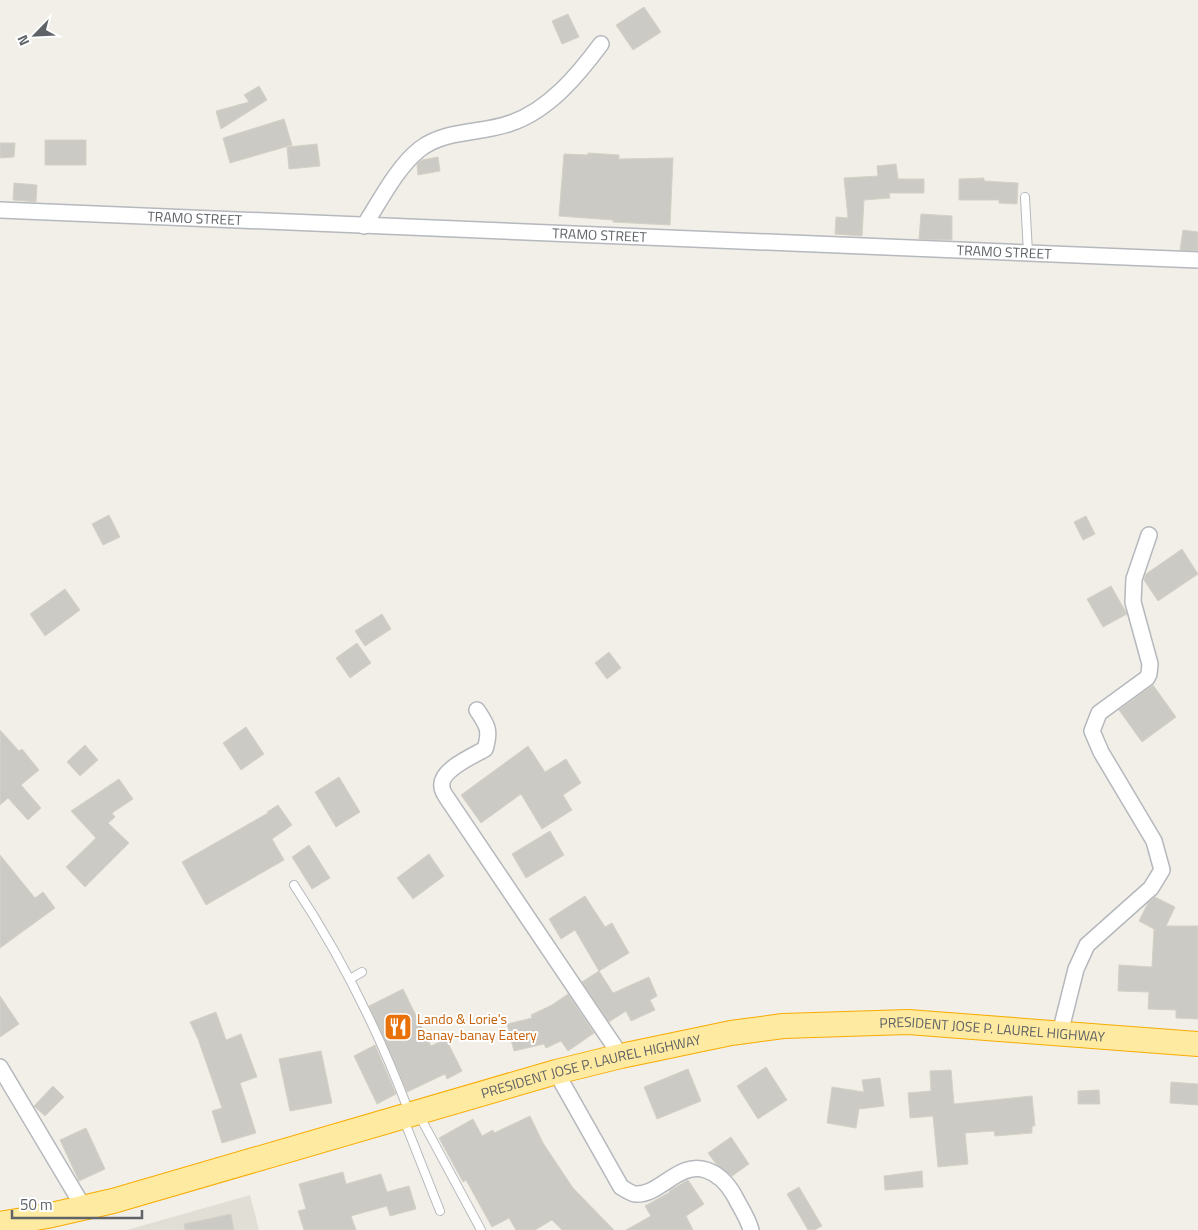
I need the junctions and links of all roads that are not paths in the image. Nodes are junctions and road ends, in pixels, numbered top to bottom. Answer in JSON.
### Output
{"nodes":[{"id":1,"x":601,"y":44,"type":"dead end"},
{"id":2,"x":1025,"y":197,"type":"dead end"},
{"id":3,"x":0,"y":210,"type":"edge"},
{"id":4,"x":364,"y":226,"type":"junction"},
{"id":5,"x":1028,"y":253,"type":"junction"},
{"id":6,"x":1198,"y":260,"type":"edge"},
{"id":7,"x":1149,"y":535,"type":"dead end"},
{"id":8,"x":477,"y":710,"type":"dead end"},
{"id":9,"x":294,"y":885,"type":"dead end"},
{"id":10,"x":362,"y":972,"type":"dead end"},
{"id":11,"x":350,"y":979,"type":"junction"},
{"id":12,"x":1060,"y":1033,"type":"junction"},
{"id":13,"x":1198,"y":1044,"type":"edge"},
{"id":14,"x":621,"y":1056,"type":"junction"},
{"id":15,"x":0,"y":1067,"type":"edge"},
{"id":16,"x":556,"y":1072,"type":"junction"},
{"id":17,"x":410,"y":1113,"type":"junction"},
{"id":18,"x":84,"y":1208,"type":"junction"},
{"id":19,"x":440,"y":1211,"type":"dead end"},
{"id":20,"x":6,"y":1226,"type":"edge"},
{"id":21,"x":481,"y":1230,"type":"edge"},
{"id":22,"x":751,"y":1230,"type":"edge"}],
"edges":[{"from":1,"to":4,"type":"street"},
{"from":2,"to":5,"type":"lane"},
{"from":3,"to":4,"type":"street","name":"TRAMO STREET"},
{"from":4,"to":5,"type":"street","name":"TRAMO STREET"},
{"from":5,"to":6,"type":"street","name":"TRAMO STREET"},
{"from":7,"to":12,"type":"street"},
{"from":8,"to":14,"type":"street"},
{"from":9,"to":11,"type":"lane"},
{"from":10,"to":11,"type":"lane"},
{"from":11,"to":17,"type":"lane"},
{"from":12,"to":13,"type":"highway","name":"PRESIDENT JOSE P. LAUREL HIGHWAY"},
{"from":12,"to":14,"type":"highway","name":"PRESIDENT JOSE P. LAUREL HIGHWAY"},
{"from":14,"to":16,"type":"highway","name":"PRESIDENT JOSE P. LAUREL HIGHWAY"},
{"from":15,"to":18,"type":"street"},
{"from":16,"to":17,"type":"highway","name":"PRESIDENT JOSE P. LAUREL HIGHWAY"},
{"from":16,"to":22,"type":"street"},
{"from":17,"to":18,"type":"highway","name":"PRESIDENT JOSE P. LAUREL HIGHWAY"},
{"from":17,"to":19,"type":"lane"},
{"from":17,"to":21,"type":"lane"},
{"from":18,"to":20,"type":"highway","name":"PRESIDENT JOSE P. LAUREL HIGHWAY"}]}
